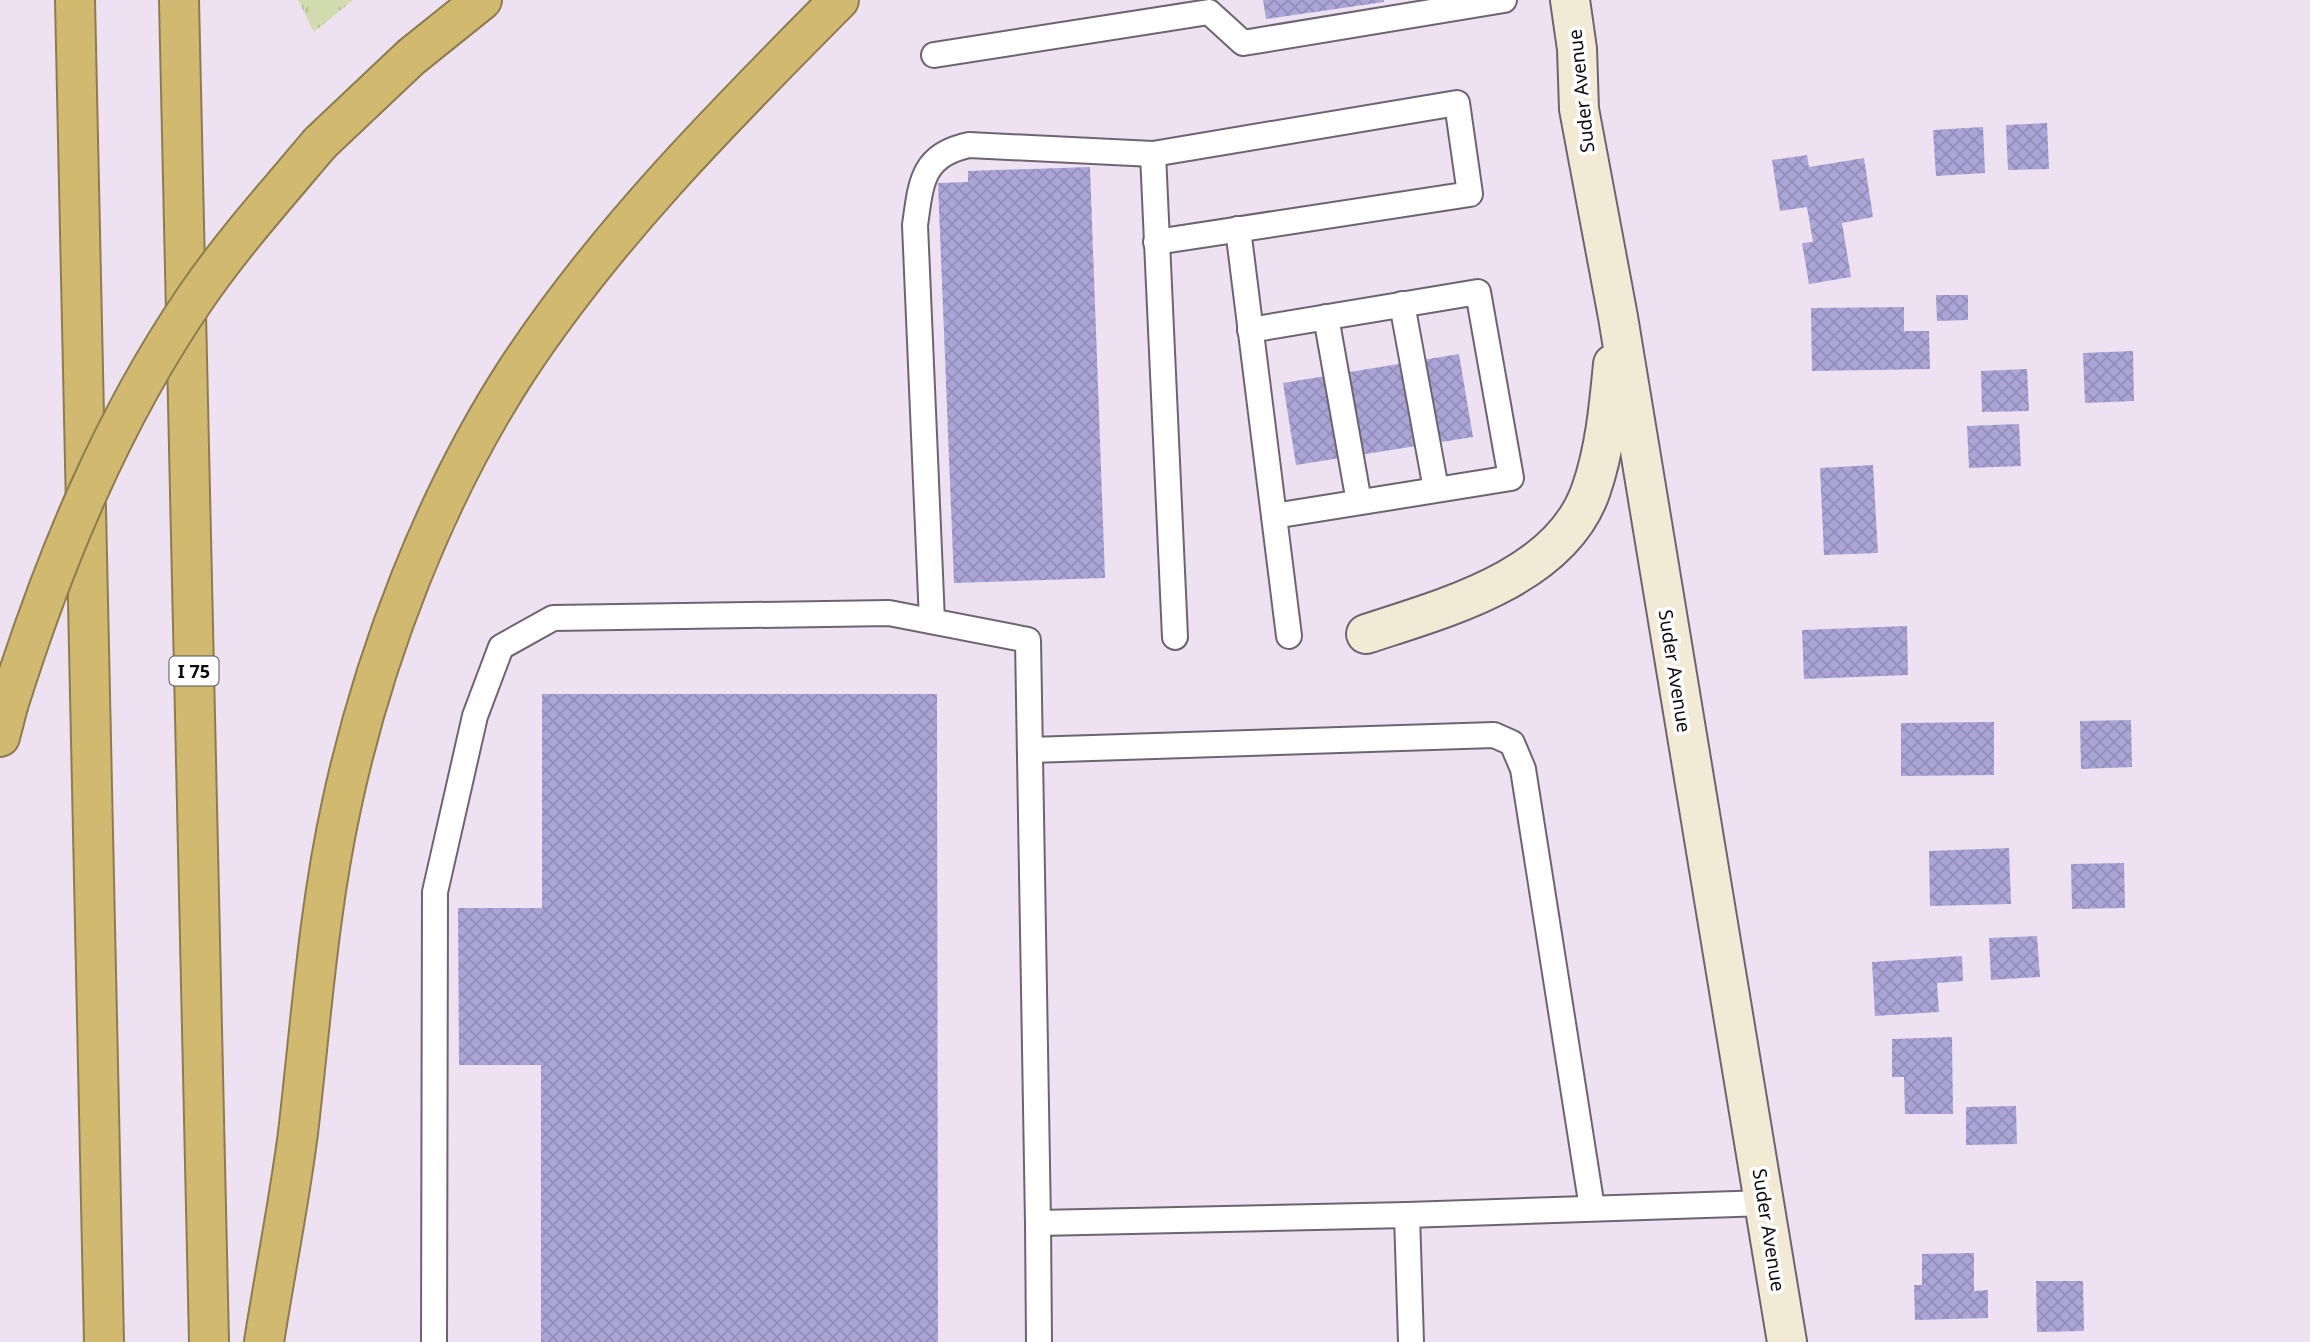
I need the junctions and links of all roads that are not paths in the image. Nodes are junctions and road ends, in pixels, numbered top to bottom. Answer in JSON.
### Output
{"nodes":[{"id":1,"x":75,"y":0,"type":"edge"},
{"id":2,"x":179,"y":0,"type":"edge"},
{"id":3,"x":482,"y":0,"type":"edge"},
{"id":4,"x":839,"y":0,"type":"edge"},
{"id":5,"x":1504,"y":0,"type":"edge"},
{"id":6,"x":1570,"y":0,"type":"edge"},
{"id":7,"x":934,"y":55,"type":"dead end"},
{"id":8,"x":1153,"y":154,"type":"junction"},
{"id":9,"x":1238,"y":229,"type":"junction"},
{"id":10,"x":1156,"y":242,"type":"junction"},
{"id":11,"x":1402,"y":304,"type":"junction"},
{"id":12,"x":1326,"y":317,"type":"junction"},
{"id":13,"x":1618,"y":317,"type":"junction"},
{"id":14,"x":1251,"y":330,"type":"junction"},
{"id":15,"x":1436,"y":489,"type":"junction"},
{"id":16,"x":1359,"y":502,"type":"junction"},
{"id":17,"x":1274,"y":516,"type":"junction"},
{"id":18,"x":932,"y":621,"type":"junction"},
{"id":19,"x":1366,"y":634,"type":"dead end"},
{"id":20,"x":1289,"y":636,"type":"dead end"},
{"id":21,"x":1175,"y":637,"type":"dead end"},
{"id":22,"x":4,"y":722,"type":"edge"},
{"id":23,"x":1030,"y":750,"type":"junction"},
{"id":24,"x":1766,"y":1203,"type":"junction"},
{"id":25,"x":1592,"y":1209,"type":"junction"},
{"id":26,"x":1407,"y":1215,"type":"junction"},
{"id":27,"x":1038,"y":1223,"type":"junction"},
{"id":28,"x":104,"y":1342,"type":"edge"},
{"id":29,"x":209,"y":1342,"type":"edge"},
{"id":30,"x":264,"y":1342,"type":"edge"},
{"id":31,"x":434,"y":1342,"type":"edge"},
{"id":32,"x":1039,"y":1342,"type":"edge"},
{"id":33,"x":1411,"y":1342,"type":"edge"},
{"id":34,"x":1787,"y":1342,"type":"edge"}],
"edges":[{"from":1,"to":28,"type":"highway"},
{"from":2,"to":29,"type":"highway","number":"I 75"},
{"from":3,"to":22,"type":"highway","bridge":true},
{"from":4,"to":30,"type":"highway"},
{"from":5,"to":7,"type":"lane"},
{"from":6,"to":13,"type":"street","name":"Suder Avenue"},
{"from":8,"to":9,"type":"lane"},
{"from":8,"to":10,"type":"lane"},
{"from":8,"to":18,"type":"lane"},
{"from":9,"to":10,"type":"lane"},
{"from":9,"to":14,"type":"lane"},
{"from":10,"to":21,"type":"lane"},
{"from":11,"to":12,"type":"lane"},
{"from":11,"to":15,"type":"lane"},
{"from":11,"to":15,"type":"lane"},
{"from":12,"to":14,"type":"lane"},
{"from":12,"to":16,"type":"lane"},
{"from":13,"to":19,"type":"street"},
{"from":13,"to":24,"type":"street","name":"Suder Avenue"},
{"from":14,"to":17,"type":"lane"},
{"from":15,"to":16,"type":"lane"},
{"from":16,"to":17,"type":"lane"},
{"from":17,"to":20,"type":"lane"},
{"from":18,"to":23,"type":"lane"},
{"from":18,"to":31,"type":"lane"},
{"from":23,"to":25,"type":"lane"},
{"from":23,"to":27,"type":"lane"},
{"from":24,"to":25,"type":"lane"},
{"from":24,"to":34,"type":"street","name":"Suder Avenue"},
{"from":25,"to":26,"type":"lane"},
{"from":26,"to":27,"type":"lane"},
{"from":26,"to":33,"type":"lane"},
{"from":27,"to":32,"type":"lane"}]}
